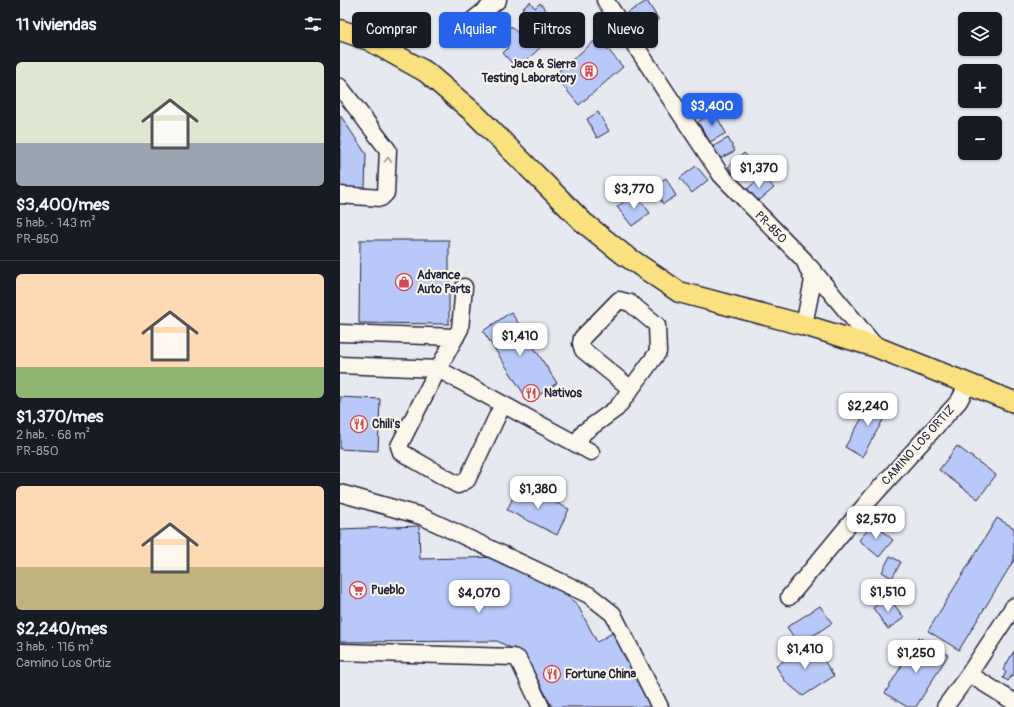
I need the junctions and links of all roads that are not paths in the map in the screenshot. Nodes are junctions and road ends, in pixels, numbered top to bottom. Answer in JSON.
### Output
{"nodes":[{"id":1,"x":498,"y":0,"type":"edge"},
{"id":2,"x":605,"y":0,"type":"edge"},
{"id":3,"x":483,"y":12,"type":"edge"},
{"id":4,"x":340,"y":30,"type":"edge"},
{"id":5,"x":340,"y":87,"type":"edge"},
{"id":6,"x":340,"y":195,"type":"edge"},
{"id":7,"x":804,"y":260,"type":"junction"},
{"id":8,"x":464,"y":287,"type":"dead end"},
{"id":9,"x":804,"y":325,"type":"junction"},
{"id":10,"x":340,"y":333,"type":"edge"},
{"id":11,"x":456,"y":337,"type":"junction"},
{"id":12,"x":876,"y":347,"type":"junction"},
{"id":13,"x":340,"y":365,"type":"edge"},
{"id":14,"x":438,"y":369,"type":"junction"},
{"id":15,"x":968,"y":384,"type":"junction"},
{"id":16,"x":631,"y":389,"type":"junction"},
{"id":17,"x":1014,"y":402,"type":"edge"},
{"id":18,"x":503,"y":404,"type":"junction"},
{"id":19,"x":576,"y":444,"type":"junction"},
{"id":20,"x":591,"y":452,"type":"dead end"},
{"id":21,"x":340,"y":493,"type":"edge"},
{"id":22,"x":789,"y":596,"type":"dead end"},
{"id":23,"x":1014,"y":606,"type":"edge"},
{"id":24,"x":340,"y":652,"type":"edge"},
{"id":25,"x":969,"y":674,"type":"junction"},
{"id":26,"x":1014,"y":702,"type":"edge"},
{"id":27,"x":541,"y":707,"type":"edge"},
{"id":28,"x":660,"y":707,"type":"edge"},
{"id":29,"x":945,"y":707,"type":"edge"}],
"edges":[{"from":1,"to":3,"type":"street"},
{"from":2,"to":7,"type":"street","name":"PR-850","number":"PR-850"},
{"from":4,"to":9,"type":"main road"},
{"from":6,"to":5,"type":"street","one_way":true},
{"from":7,"to":9,"type":"street","name":"PR-850","number":"PR-850"},
{"from":7,"to":12,"type":"street"},
{"from":8,"to":11,"type":"street"},
{"from":9,"to":12,"type":"main road"},
{"from":10,"to":11,"type":"street"},
{"from":11,"to":14,"type":"street"},
{"from":12,"to":15,"type":"main road"},
{"from":13,"to":14,"type":"street"},
{"from":14,"to":18,"type":"street"},
{"from":14,"to":18,"type":"street"},
{"from":15,"to":17,"type":"main road"},
{"from":15,"to":22,"type":"street","name":"CAMINO LOS ORTIZ"},
{"from":16,"to":16,"type":"street"},
{"from":16,"to":19,"type":"street"},
{"from":18,"to":19,"type":"street"},
{"from":19,"to":20,"type":"street"},
{"from":21,"to":28,"type":"street"},
{"from":23,"to":25,"type":"street"},
{"from":24,"to":27,"type":"street"},
{"from":25,"to":26,"type":"street"},
{"from":25,"to":29,"type":"street"}]}
